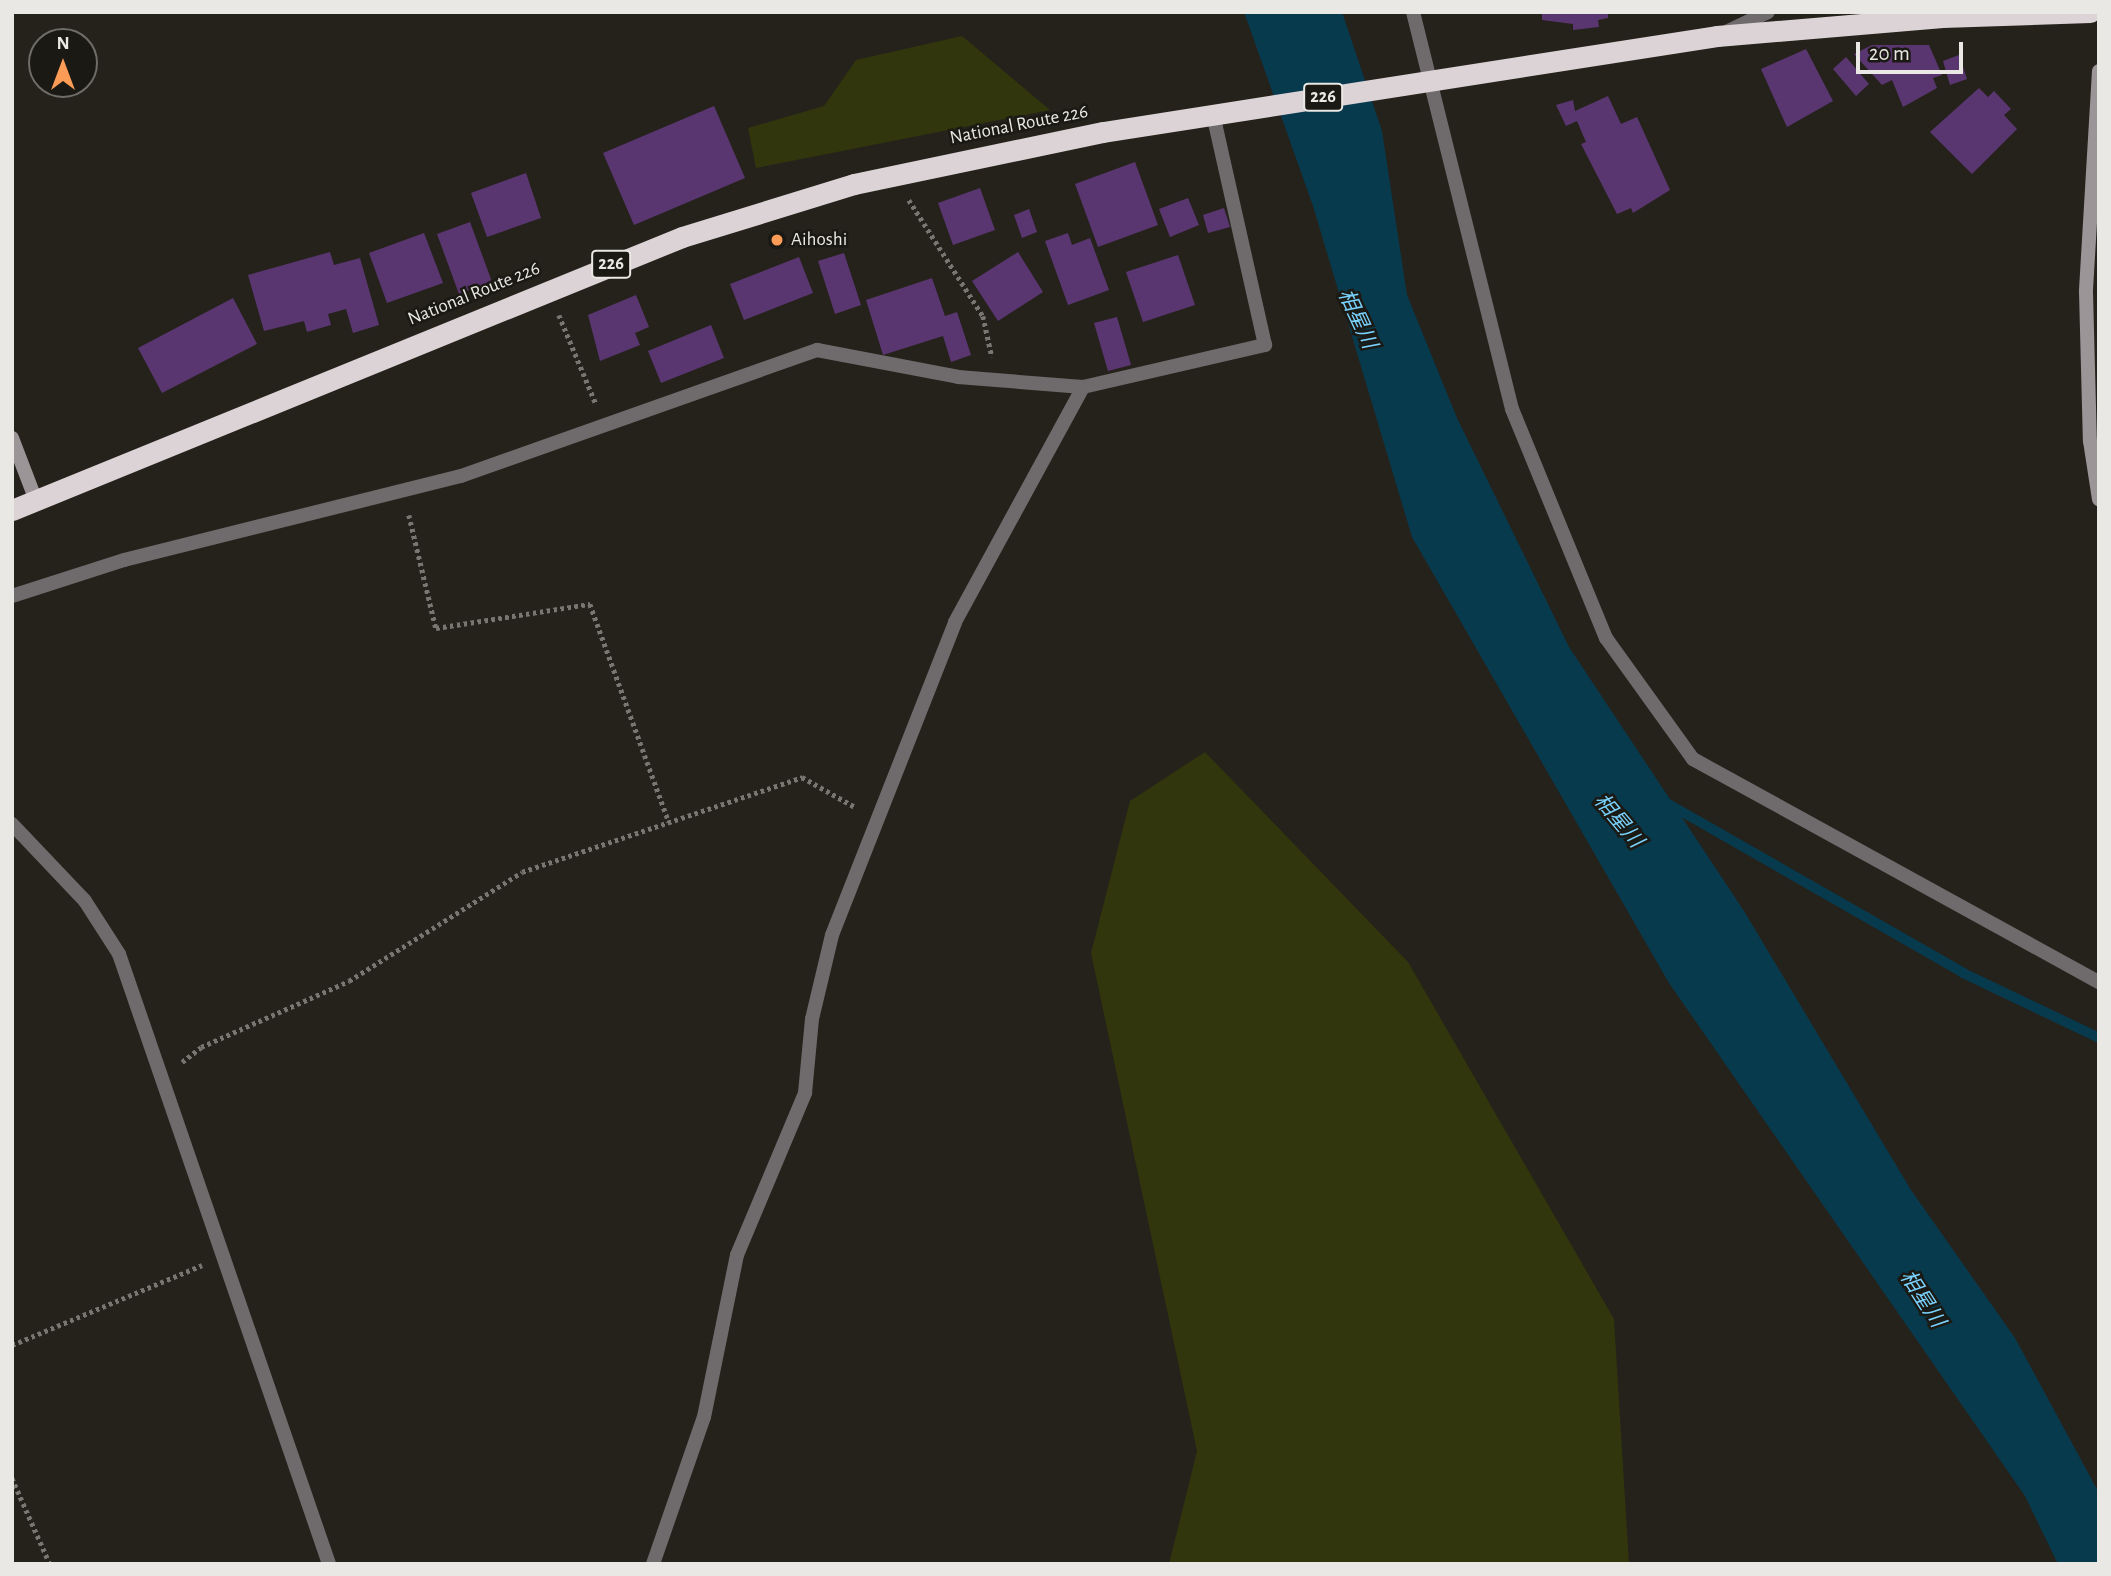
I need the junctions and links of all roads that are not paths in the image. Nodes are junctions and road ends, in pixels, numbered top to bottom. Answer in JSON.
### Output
{"nodes":[{"id":1,"x":1413,"y":12,"type":"edge"},
{"id":2,"x":1768,"y":12,"type":"edge"},
{"id":3,"x":2090,"y":12,"type":"edge"},
{"id":4,"x":1941,"y":14,"type":"edge"},
{"id":5,"x":1717,"y":36,"type":"junction"},
{"id":6,"x":2099,"y":71,"type":"edge"},
{"id":7,"x":1418,"y":83,"type":"junction"},
{"id":8,"x":1213,"y":114,"type":"junction"},
{"id":9,"x":1083,"y":387,"type":"junction"},
{"id":10,"x":12,"y":438,"type":"edge"},
{"id":11,"x":35,"y":498,"type":"junction"},
{"id":12,"x":2099,"y":499,"type":"edge"},
{"id":13,"x":12,"y":510,"type":"edge"},
{"id":14,"x":12,"y":596,"type":"edge"},
{"id":15,"x":12,"y":824,"type":"edge"},
{"id":16,"x":2099,"y":982,"type":"edge"},
{"id":17,"x":329,"y":1564,"type":"edge"},
{"id":18,"x":653,"y":1564,"type":"edge"}],
"edges":[{"from":1,"to":7,"type":"street"},
{"from":2,"to":5,"type":"street"},
{"from":3,"to":4,"type":"highway","name":"National Route 226","number":"226"},
{"from":4,"to":5,"type":"highway","name":"National Route 226","number":"226"},
{"from":5,"to":7,"type":"highway","name":"National Route 226","number":"226"},
{"from":6,"to":12,"type":"street"},
{"from":7,"to":8,"type":"highway","name":"National Route 226","number":"226"},
{"from":7,"to":16,"type":"street"},
{"from":8,"to":9,"type":"street"},
{"from":8,"to":11,"type":"highway","name":"National Route 226","number":"226"},
{"from":9,"to":14,"type":"street"},
{"from":9,"to":18,"type":"street"},
{"from":10,"to":11,"type":"street"},
{"from":11,"to":13,"type":"highway","name":"National Route 226","number":"226"},
{"from":15,"to":17,"type":"street"}]}
